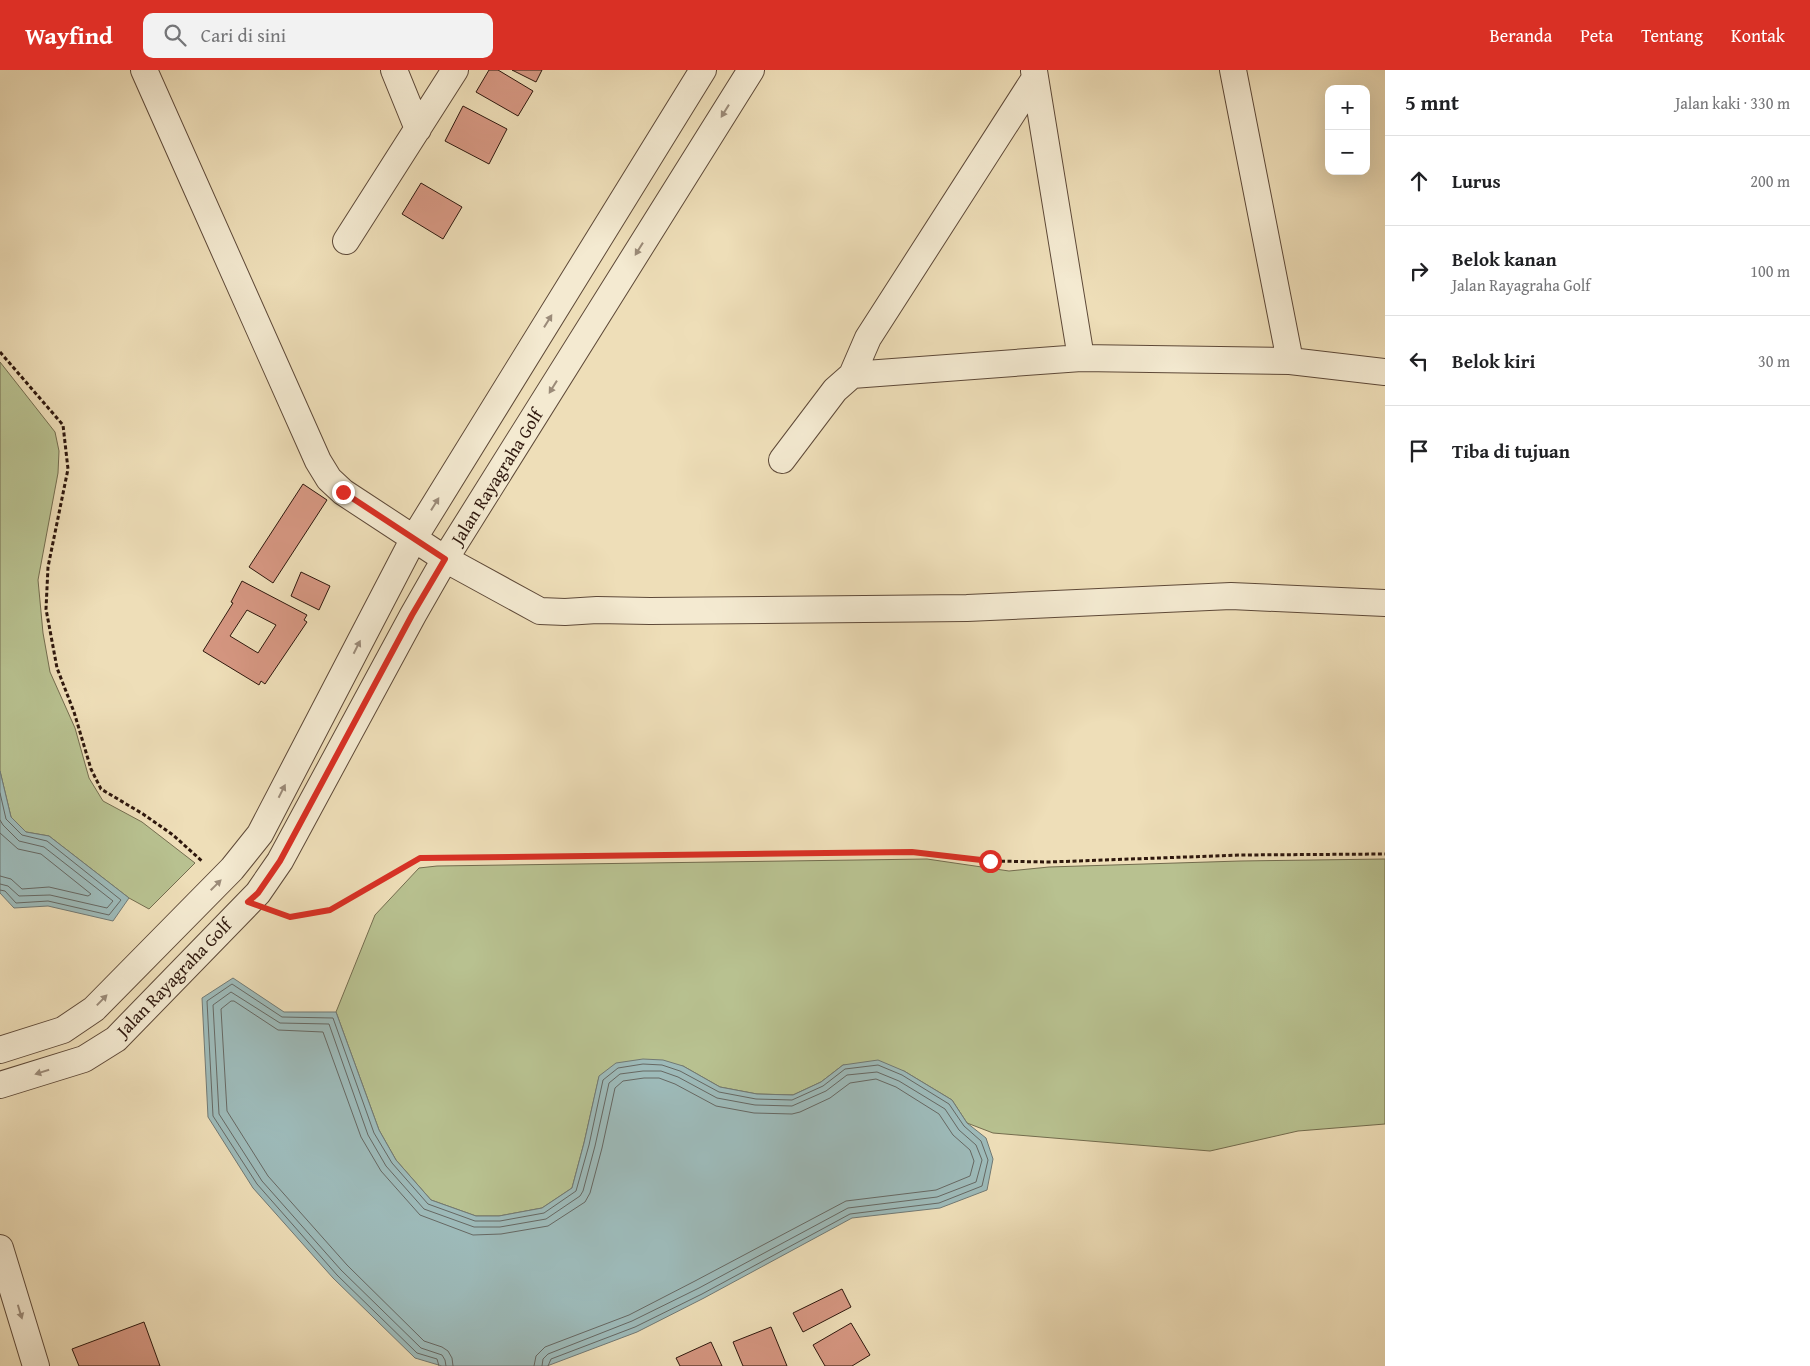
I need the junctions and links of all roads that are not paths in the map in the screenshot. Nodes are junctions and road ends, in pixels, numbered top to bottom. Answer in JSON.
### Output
{"nodes":[{"id":1,"x":144,"y":70,"type":"edge"},
{"id":2,"x":394,"y":70,"type":"edge"},
{"id":3,"x":455,"y":70,"type":"edge"},
{"id":4,"x":704,"y":70,"type":"edge"},
{"id":5,"x":751,"y":70,"type":"edge"},
{"id":6,"x":1233,"y":70,"type":"edge"},
{"id":7,"x":1034,"y":74,"type":"edge"},
{"id":8,"x":418,"y":130,"type":"junction"},
{"id":9,"x":346,"y":241,"type":"dead end"},
{"id":10,"x":1081,"y":358,"type":"junction"},
{"id":11,"x":1290,"y":361,"type":"junction"},
{"id":12,"x":1385,"y":372,"type":"edge"},
{"id":13,"x":852,"y":375,"type":"junction"},
{"id":14,"x":782,"y":460,"type":"dead end"},
{"id":15,"x":414,"y":538,"type":"junction"},
{"id":16,"x":445,"y":559,"type":"junction"},
{"id":17,"x":1385,"y":603,"type":"edge"},
{"id":18,"x":0,"y":1050,"type":"edge"},
{"id":19,"x":0,"y":1085,"type":"edge"},
{"id":20,"x":0,"y":1248,"type":"edge"},
{"id":21,"x":36,"y":1366,"type":"edge"}],
"edges":[{"from":1,"to":15,"type":"street"},
{"from":2,"to":8,"type":"street"},
{"from":3,"to":8,"type":"street"},
{"from":15,"to":4,"type":"street","name":"Jalan Rayagraha Golf","one_way":true},
{"from":5,"to":16,"type":"street","name":"Jalan Rayagraha Golf","one_way":true},
{"from":6,"to":11,"type":"street"},
{"from":7,"to":10,"type":"street"},
{"from":7,"to":13,"type":"street"},
{"from":8,"to":9,"type":"street"},
{"from":10,"to":11,"type":"street"},
{"from":10,"to":13,"type":"street"},
{"from":11,"to":12,"type":"street"},
{"from":13,"to":14,"type":"street"},
{"from":15,"to":16,"type":"street"},
{"from":18,"to":15,"type":"street","name":"Jalan Rayagraha Golf","one_way":true},
{"from":16,"to":17,"type":"street"},
{"from":16,"to":19,"type":"street","name":"Jalan Rayagraha Golf","one_way":true},
{"from":20,"to":21,"type":"street","one_way":true}]}
